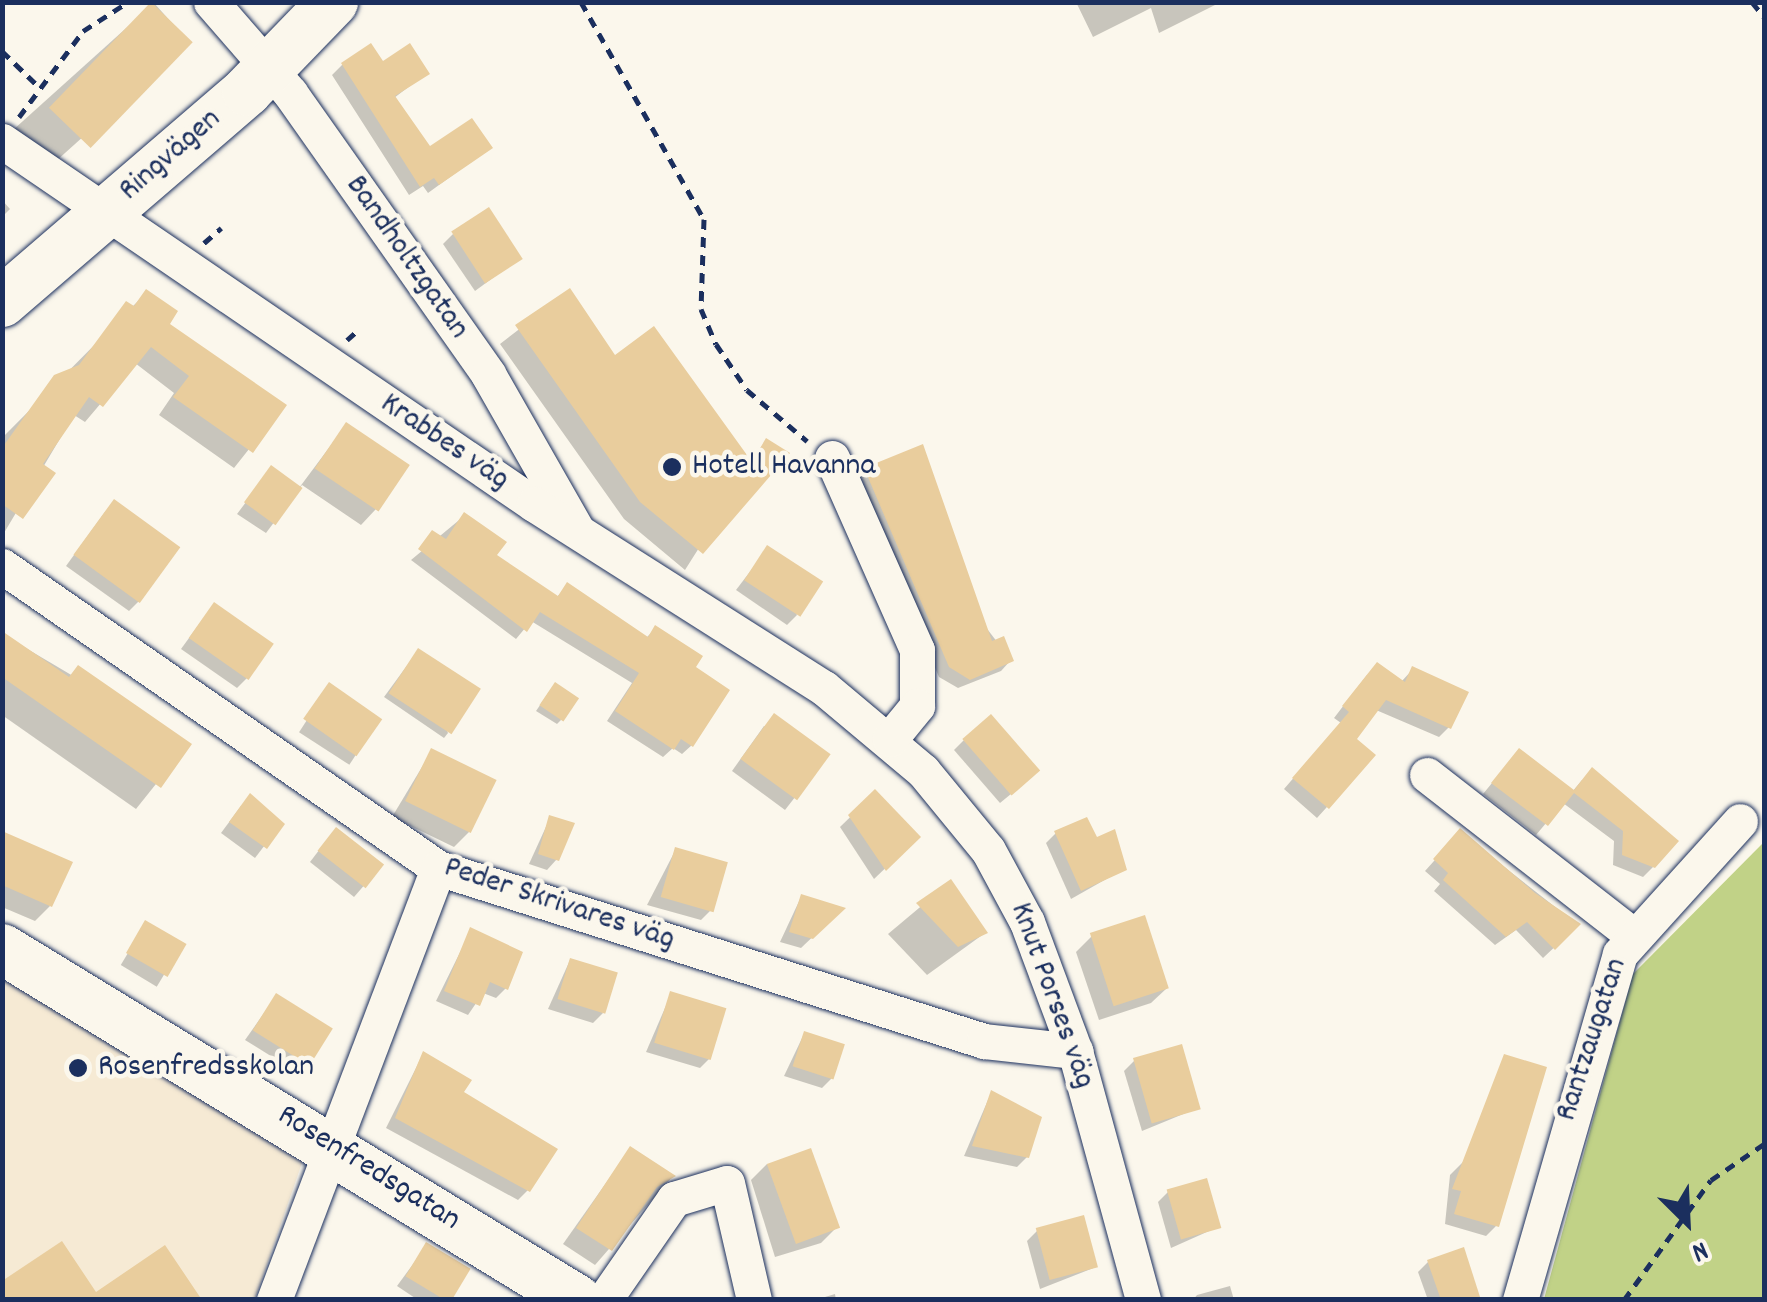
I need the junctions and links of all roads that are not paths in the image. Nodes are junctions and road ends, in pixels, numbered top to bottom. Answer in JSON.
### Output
{"nodes":[{"id":1,"x":211,"y":2,"type":"edge"},
{"id":2,"x":332,"y":2,"type":"edge"},
{"id":3,"x":270,"y":68,"type":"junction"},
{"id":4,"x":4,"y":142,"type":"edge"},
{"id":5,"x":103,"y":214,"type":"junction"},
{"id":6,"x":2,"y":302,"type":"edge"},
{"id":7,"x":832,"y":458,"type":"road end"},
{"id":8,"x":577,"y":530,"type":"junction"},
{"id":9,"x":2,"y":566,"type":"edge"},
{"id":10,"x":890,"y":739,"type":"junction"},
{"id":11,"x":1428,"y":776,"type":"dead end"},
{"id":12,"x":1740,"y":821,"type":"dead end"},
{"id":13,"x":438,"y":868,"type":"junction"},
{"id":14,"x":1631,"y":934,"type":"junction"},
{"id":15,"x":2,"y":949,"type":"edge"},
{"id":16,"x":1074,"y":1051,"type":"junction"},
{"id":17,"x":330,"y":1144,"type":"junction"},
{"id":18,"x":274,"y":1300,"type":"edge"},
{"id":19,"x":577,"y":1300,"type":"edge"},
{"id":20,"x":604,"y":1300,"type":"edge"},
{"id":21,"x":754,"y":1300,"type":"edge"},
{"id":22,"x":1143,"y":1300,"type":"edge"},
{"id":23,"x":1520,"y":1300,"type":"edge"}],
"edges":[{"from":1,"to":3,"type":"street","name":"Bandholtzgatan"},
{"from":2,"to":3,"type":"street","name":"Ringvägen"},
{"from":3,"to":5,"type":"street","name":"Ringvägen"},
{"from":3,"to":8,"type":"street","name":"Bandholtzgatan"},
{"from":4,"to":5,"type":"street","name":"Krabbes väg"},
{"from":5,"to":6,"type":"street","name":"Ringvägen"},
{"from":5,"to":8,"type":"street","name":"Krabbes väg"},
{"from":7,"to":10,"type":"street"},
{"from":8,"to":10,"type":"street","name":"Krabbes väg"},
{"from":9,"to":13,"type":"street","name":"Peder Skrivares väg"},
{"from":10,"to":16,"type":"street","name":"Knut Porses väg"},
{"from":11,"to":14,"type":"street"},
{"from":12,"to":14,"type":"street","name":"Rantzaugatan"},
{"from":13,"to":16,"type":"street","name":"Peder Skrivares väg"},
{"from":13,"to":17,"type":"street"},
{"from":14,"to":23,"type":"street","name":"Rantzaugatan"},
{"from":15,"to":17,"type":"street","name":"Rosenfredsgatan"},
{"from":16,"to":22,"type":"street","name":"Knut Porses väg"},
{"from":17,"to":18,"type":"street"},
{"from":17,"to":19,"type":"street","name":"Rosenfredsgatan"},
{"from":20,"to":21,"type":"street"}]}
